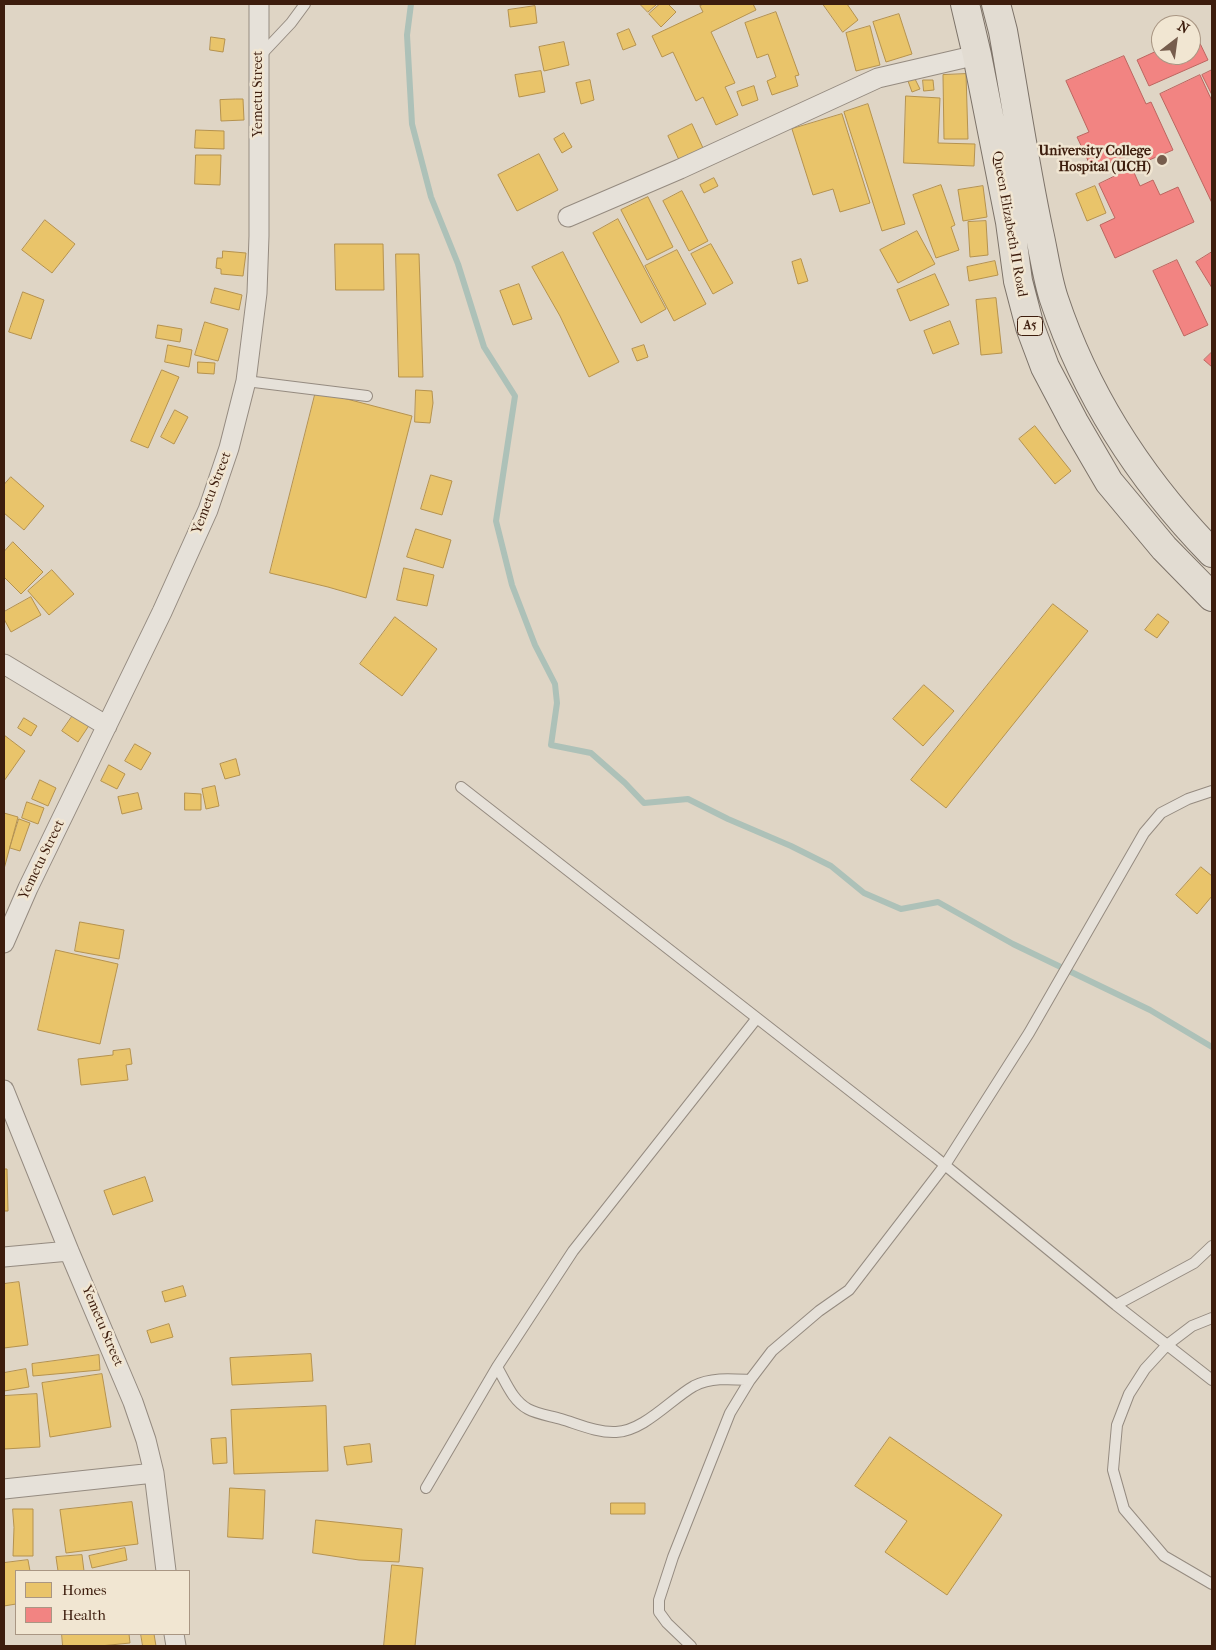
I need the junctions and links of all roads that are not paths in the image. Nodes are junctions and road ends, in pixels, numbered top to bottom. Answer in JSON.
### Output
{"nodes":[{"id":1,"x":259,"y":4,"type":"edge"},
{"id":2,"x":305,"y":4,"type":"edge"},
{"id":3,"x":965,"y":4,"type":"edge"},
{"id":4,"x":996,"y":4,"type":"edge"},
{"id":5,"x":978,"y":55,"type":"junction"},
{"id":6,"x":258,"y":58,"type":"junction"},
{"id":7,"x":568,"y":217,"type":"dead end"},
{"id":8,"x":246,"y":381,"type":"junction"},
{"id":9,"x":367,"y":396,"type":"dead end"},
{"id":10,"x":1212,"y":553,"type":"edge"},
{"id":11,"x":1212,"y":597,"type":"edge"},
{"id":12,"x":4,"y":664,"type":"edge"},
{"id":13,"x":107,"y":726,"type":"junction"},
{"id":14,"x":461,"y":787,"type":"dead end"},
{"id":15,"x":1212,"y":791,"type":"edge"},
{"id":16,"x":4,"y":943,"type":"edge"},
{"id":17,"x":757,"y":1018,"type":"junction"},
{"id":18,"x":4,"y":1090,"type":"edge"},
{"id":19,"x":945,"y":1165,"type":"junction"},
{"id":20,"x":1212,"y":1246,"type":"edge"},
{"id":21,"x":69,"y":1251,"type":"junction"},
{"id":22,"x":4,"y":1257,"type":"edge"},
{"id":23,"x":1116,"y":1305,"type":"junction"},
{"id":24,"x":1212,"y":1318,"type":"edge"},
{"id":25,"x":1167,"y":1345,"type":"junction"},
{"id":26,"x":497,"y":1367,"type":"junction"},
{"id":27,"x":750,"y":1380,"type":"junction"},
{"id":28,"x":1212,"y":1380,"type":"edge"},
{"id":29,"x":154,"y":1473,"type":"junction"},
{"id":30,"x":426,"y":1488,"type":"dead end"},
{"id":31,"x":4,"y":1489,"type":"edge"},
{"id":32,"x":166,"y":1570,"type":"edge"},
{"id":33,"x":1212,"y":1584,"type":"edge"},
{"id":34,"x":691,"y":1646,"type":"edge"}],
"edges":[{"from":1,"to":6,"type":"street","name":"Yemetu Street"},
{"from":2,"to":6,"type":"lane"},
{"from":3,"to":5,"type":"highway","name":"Queen Elizabeth II Road","number":"A5"},
{"from":4,"to":10,"type":"highway","name":"Queen Elizabeth II Road","number":"A5"},
{"from":5,"to":7,"type":"street"},
{"from":5,"to":11,"type":"highway","name":"Queen Elizabeth II Road","number":"A5"},
{"from":6,"to":8,"type":"street","name":"Yemetu Street"},
{"from":8,"to":9,"type":"lane"},
{"from":8,"to":13,"type":"street","name":"Yemetu Street"},
{"from":12,"to":13,"type":"street"},
{"from":13,"to":16,"type":"street","name":"Yemetu Street"},
{"from":14,"to":17,"type":"lane"},
{"from":15,"to":19,"type":"lane"},
{"from":17,"to":19,"type":"lane"},
{"from":17,"to":26,"type":"lane"},
{"from":18,"to":21,"type":"street","name":"Yemetu Street"},
{"from":19,"to":23,"type":"lane"},
{"from":19,"to":27,"type":"lane"},
{"from":20,"to":23,"type":"lane"},
{"from":21,"to":22,"type":"street"},
{"from":21,"to":29,"type":"street","name":"Yemetu Street"},
{"from":23,"to":25,"type":"lane"},
{"from":24,"to":25,"type":"lane"},
{"from":25,"to":28,"type":"lane"},
{"from":25,"to":33,"type":"lane"},
{"from":26,"to":27,"type":"lane"},
{"from":26,"to":30,"type":"lane"},
{"from":27,"to":34,"type":"lane"},
{"from":29,"to":31,"type":"street"},
{"from":29,"to":32,"type":"street","name":"Yemetu Street"}]}
